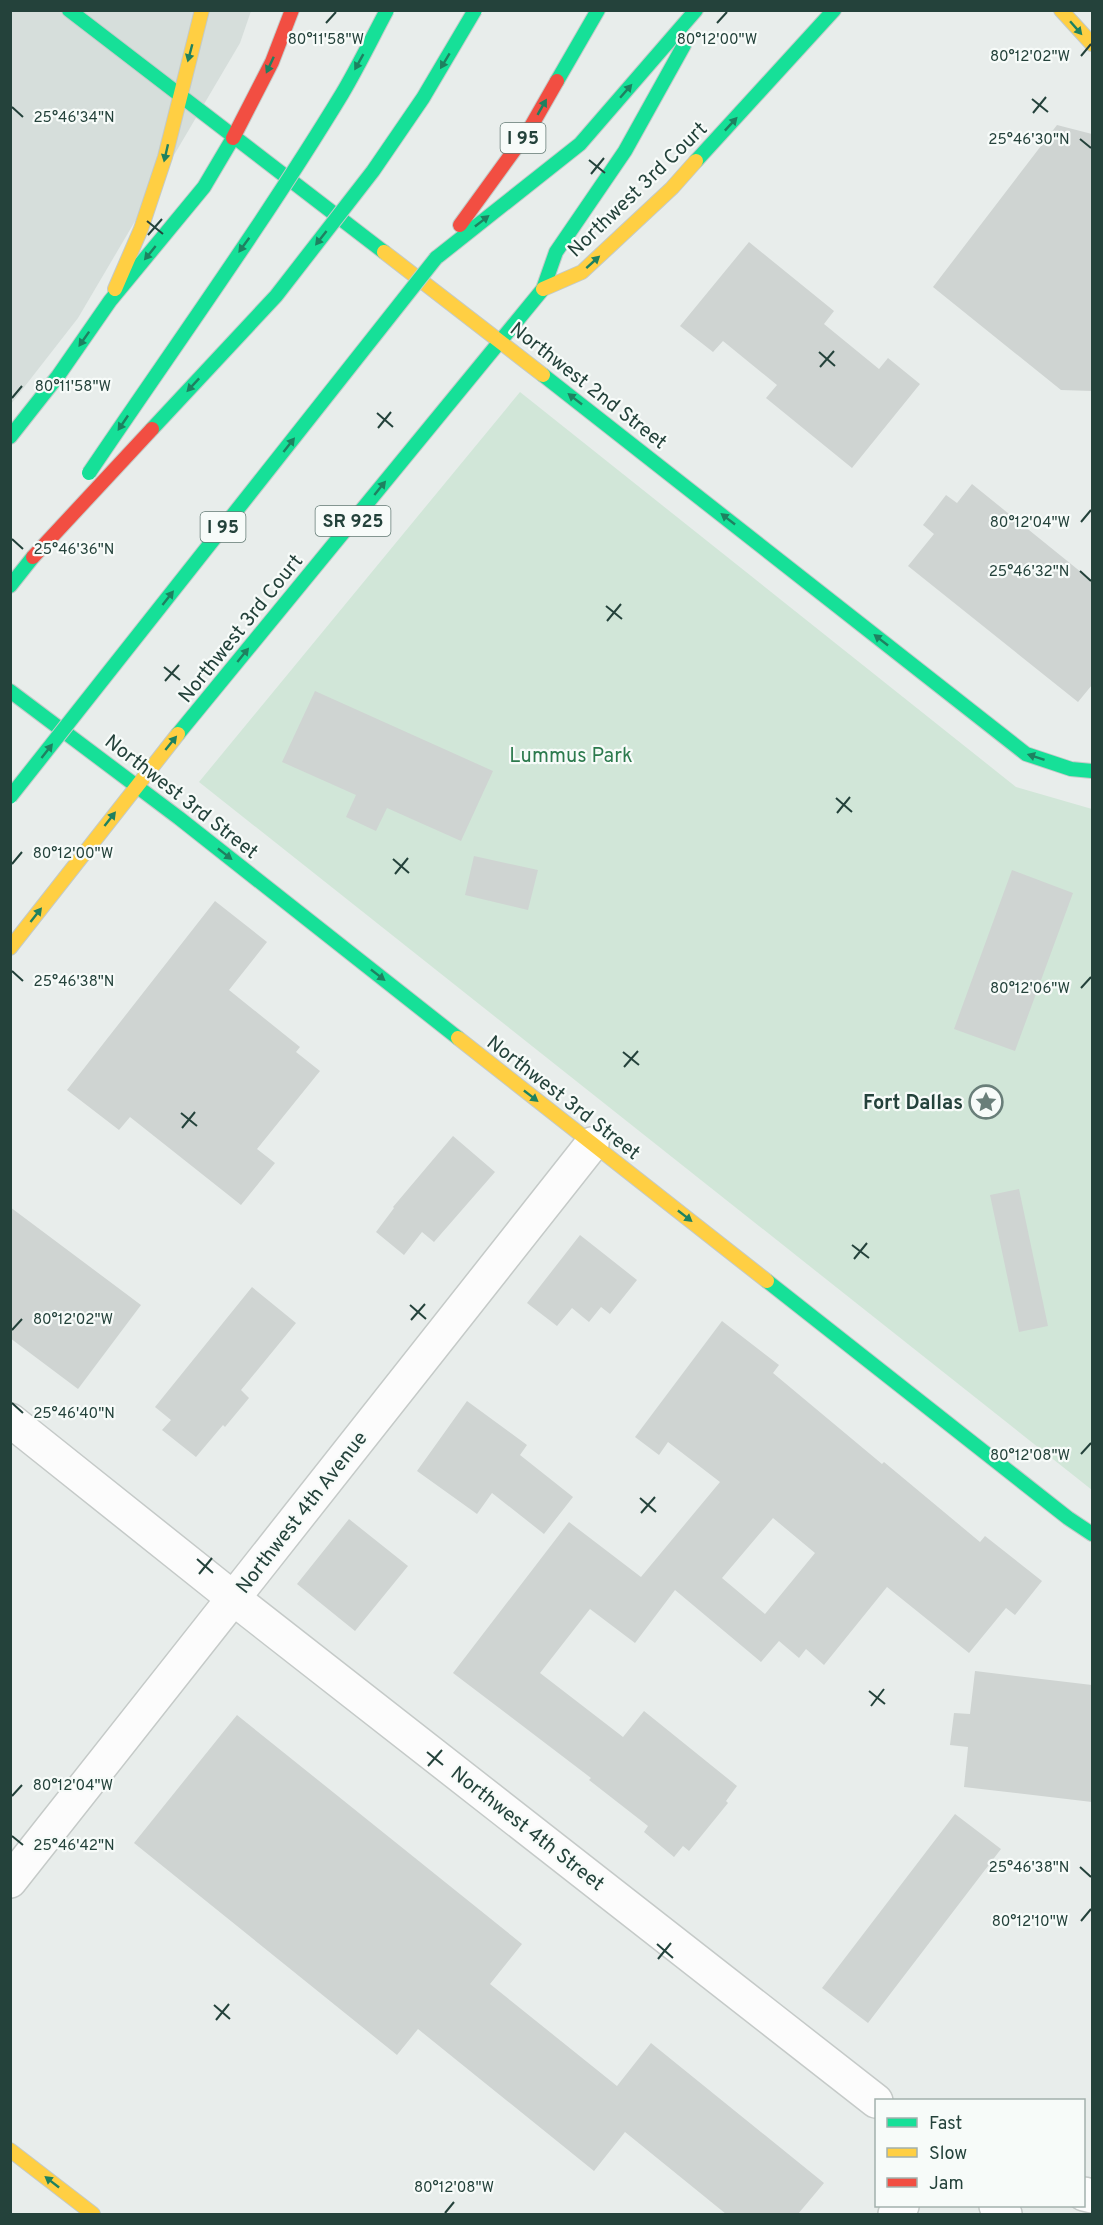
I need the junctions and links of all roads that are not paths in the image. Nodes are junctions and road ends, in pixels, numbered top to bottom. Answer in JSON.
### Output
{"nodes":[{"id":1,"x":69,"y":10,"type":"edge"},
{"id":2,"x":202,"y":10,"type":"edge"},
{"id":3,"x":292,"y":10,"type":"edge"},
{"id":4,"x":387,"y":10,"type":"edge"},
{"id":5,"x":474,"y":10,"type":"edge"},
{"id":6,"x":598,"y":10,"type":"edge"},
{"id":7,"x":696,"y":10,"type":"edge"},
{"id":8,"x":702,"y":10,"type":"edge"},
{"id":9,"x":834,"y":10,"type":"edge"},
{"id":10,"x":1061,"y":10,"type":"edge"},
{"id":11,"x":1092,"y":44,"type":"edge"},
{"id":12,"x":179,"y":96,"type":"junction"},
{"id":13,"x":233,"y":138,"type":"junction"},
{"id":14,"x":436,"y":258,"type":"junction"},
{"id":15,"x":543,"y":290,"type":"junction"},
{"id":16,"x":110,"y":302,"type":"junction"},
{"id":17,"x":499,"y":341,"type":"junction"},
{"id":18,"x":10,"y":437,"type":"edge"},
{"id":19,"x":33,"y":557,"type":"junction"},
{"id":20,"x":10,"y":586,"type":"edge"},
{"id":21,"x":10,"y":691,"type":"edge"},
{"id":22,"x":1092,"y":771,"type":"edge"},
{"id":23,"x":136,"y":785,"type":"junction"},
{"id":24,"x":10,"y":796,"type":"edge"},
{"id":25,"x":10,"y":948,"type":"edge"},
{"id":26,"x":592,"y":1144,"type":"junction"},
{"id":27,"x":10,"y":1420,"type":"edge"},
{"id":28,"x":1092,"y":1533,"type":"edge"},
{"id":29,"x":233,"y":1598,"type":"junction"},
{"id":30,"x":10,"y":1881,"type":"edge"},
{"id":31,"x":875,"y":2100,"type":"edge"},
{"id":32,"x":10,"y":2150,"type":"edge"},
{"id":33,"x":93,"y":2214,"type":"edge"}],
"edges":[{"from":1,"to":12,"type":"main road","name":"Northwest 2nd Street"},
{"from":2,"to":12,"type":"main road","one_way":true},
{"from":3,"to":13,"type":"main road","one_way":true},
{"from":4,"to":19,"type":"main road","one_way":true,"bridge":true},
{"from":5,"to":19,"type":"main road","one_way":true,"bridge":true},
{"from":14,"to":6,"type":"main road","number":"I 95","one_way":true},
{"from":14,"to":7,"type":"main road","one_way":true},
{"from":8,"to":15,"type":"main road"},
{"from":15,"to":9,"type":"main road","name":"Northwest 3rd Court","number":"SR 925","one_way":true},
{"from":10,"to":11,"type":"main road","one_way":true},
{"from":12,"to":13,"type":"main road","name":"Northwest 2nd Street"},
{"from":12,"to":16,"type":"main road","one_way":true},
{"from":13,"to":16,"type":"main road","one_way":true},
{"from":13,"to":17,"type":"main road","name":"Northwest 2nd Street"},
{"from":24,"to":14,"type":"main road","number":"I 95","one_way":true,"bridge":true},
{"from":15,"to":17,"type":"main road","name":"Northwest 3rd Court","number":"SR 925"},
{"from":16,"to":18,"type":"main road","one_way":true},
{"from":22,"to":17,"type":"main road","name":"Northwest 2nd Street","one_way":true},
{"from":23,"to":17,"type":"main road","name":"Northwest 3rd Court","number":"SR 925","one_way":true},
{"from":19,"to":20,"type":"main road"},
{"from":21,"to":23,"type":"main road","name":"Northwest 3rd Street"},
{"from":25,"to":23,"type":"main road","name":"Northwest 3rd Court","number":"SR 925","one_way":true},
{"from":23,"to":26,"type":"main road","name":"Northwest 3rd Street","one_way":true},
{"from":26,"to":28,"type":"main road","name":"Northwest 3rd Street","one_way":true},
{"from":26,"to":29,"type":"street","name":"Northwest 4th Avenue"},
{"from":27,"to":29,"type":"street","name":"Northwest 4th Street"},
{"from":29,"to":30,"type":"street","name":"Northwest 4th Avenue"},
{"from":29,"to":31,"type":"street","name":"Northwest 4th Street"},
{"from":33,"to":32,"type":"main road","one_way":true}]}
